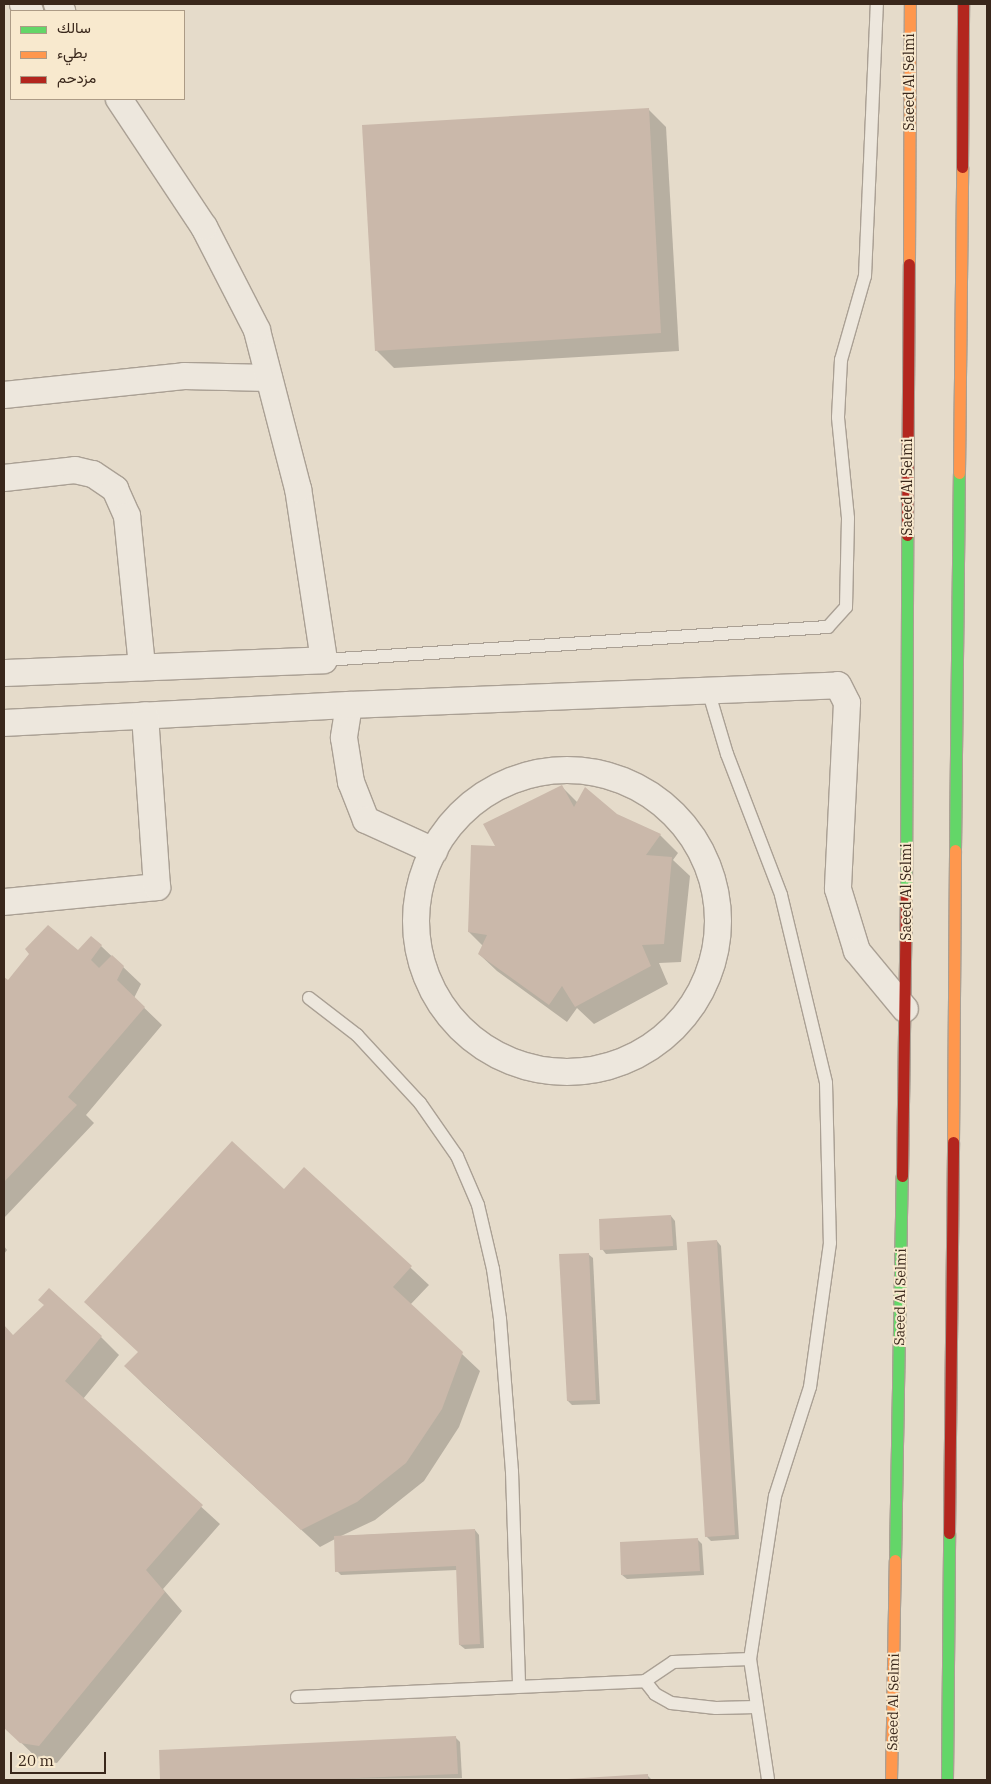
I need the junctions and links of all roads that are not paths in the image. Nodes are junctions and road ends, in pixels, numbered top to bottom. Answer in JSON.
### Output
{"nodes":[{"id":1,"x":877,"y":4,"type":"edge"},
{"id":2,"x":910,"y":4,"type":"edge"},
{"id":3,"x":963,"y":4,"type":"edge"},
{"id":4,"x":113,"y":100,"type":"edge"},
{"id":5,"x":120,"y":100,"type":"edge"},
{"id":6,"x":135,"y":123,"type":"junction"},
{"id":7,"x":269,"y":378,"type":"junction"},
{"id":8,"x":4,"y":395,"type":"edge"},
{"id":9,"x":4,"y":478,"type":"edge"},
{"id":10,"x":324,"y":660,"type":"junction"},
{"id":11,"x":142,"y":667,"type":"junction"},
{"id":12,"x":4,"y":673,"type":"edge"},
{"id":13,"x":708,"y":690,"type":"junction"},
{"id":14,"x":349,"y":704,"type":"junction"},
{"id":15,"x":145,"y":715,"type":"junction"},
{"id":16,"x":4,"y":723,"type":"edge"},
{"id":17,"x":434,"y":851,"type":"junction"},
{"id":18,"x":4,"y":902,"type":"edge"},
{"id":19,"x":310,"y":998,"type":"dead end"},
{"id":20,"x":905,"y":1009,"type":"junction"},
{"id":21,"x":750,"y":1659,"type":"junction"},
{"id":22,"x":645,"y":1680,"type":"junction"},
{"id":23,"x":519,"y":1686,"type":"junction"},
{"id":24,"x":297,"y":1697,"type":"dead end"},
{"id":25,"x":756,"y":1707,"type":"junction"},
{"id":26,"x":768,"y":1780,"type":"edge"},
{"id":27,"x":891,"y":1780,"type":"edge"},
{"id":28,"x":947,"y":1780,"type":"edge"}],
"edges":[{"from":1,"to":10,"type":"lane"},
{"from":2,"to":20,"type":"street","name":"Saeed Al Selmi"},
{"from":3,"to":28,"type":"street"},
{"from":4,"to":6,"type":"street"},
{"from":5,"to":6,"type":"street"},
{"from":6,"to":7,"type":"street"},
{"from":7,"to":8,"type":"street"},
{"from":7,"to":10,"type":"street"},
{"from":9,"to":11,"type":"street"},
{"from":10,"to":11,"type":"street"},
{"from":11,"to":12,"type":"street"},
{"from":13,"to":14,"type":"street"},
{"from":13,"to":20,"type":"street"},
{"from":13,"to":21,"type":"lane"},
{"from":14,"to":15,"type":"street"},
{"from":14,"to":17,"type":"street"},
{"from":15,"to":16,"type":"street"},
{"from":15,"to":18,"type":"street"},
{"from":17,"to":17,"type":"street"},
{"from":19,"to":23,"type":"lane"},
{"from":20,"to":27,"type":"street","name":"Saeed Al Selmi"},
{"from":21,"to":22,"type":"lane"},
{"from":21,"to":25,"type":"lane"},
{"from":22,"to":23,"type":"lane"},
{"from":22,"to":25,"type":"lane"},
{"from":23,"to":24,"type":"lane"},
{"from":25,"to":26,"type":"lane"}]}
